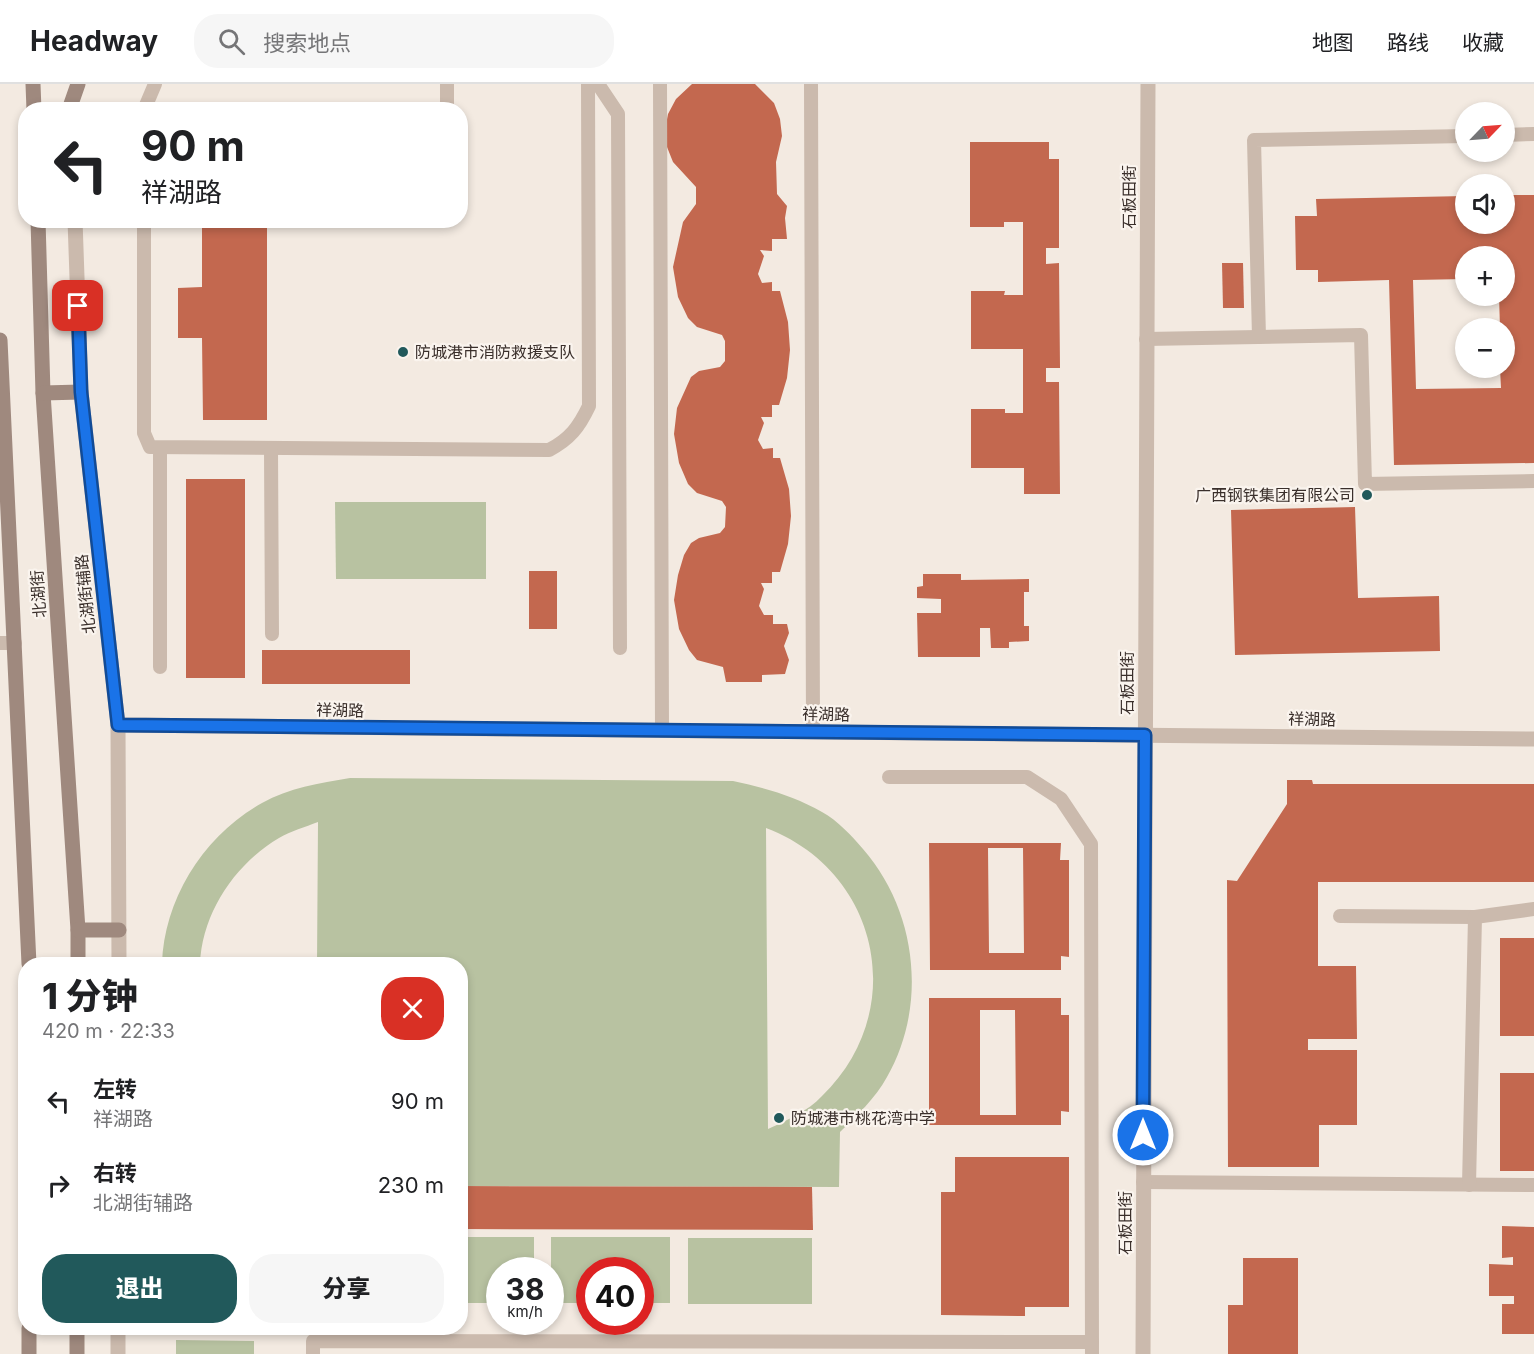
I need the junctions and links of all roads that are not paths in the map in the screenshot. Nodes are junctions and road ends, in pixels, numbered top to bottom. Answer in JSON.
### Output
{"nodes":[{"id":1,"x":33,"y":84,"type":"edge"},
{"id":2,"x":70,"y":84,"type":"edge"},
{"id":3,"x":78,"y":84,"type":"edge"},
{"id":4,"x":155,"y":84,"type":"edge"},
{"id":5,"x":447,"y":84,"type":"edge"},
{"id":6,"x":588,"y":84,"type":"edge"},
{"id":7,"x":598,"y":84,"type":"edge"},
{"id":8,"x":660,"y":84,"type":"edge"},
{"id":9,"x":811,"y":84,"type":"edge"},
{"id":10,"x":1148,"y":84,"type":"edge"},
{"id":11,"x":34,"y":102,"type":"edge"},
{"id":12,"x":71,"y":102,"type":"edge"},
{"id":13,"x":73,"y":102,"type":"edge"},
{"id":14,"x":147,"y":102,"type":"edge"},
{"id":15,"x":447,"y":102,"type":"edge"},
{"id":16,"x":1534,"y":134,"type":"edge"},
{"id":17,"x":1515,"y":135,"type":"edge"},
{"id":18,"x":1455,"y":136,"type":"edge"},
{"id":19,"x":38,"y":228,"type":"edge"},
{"id":20,"x":75,"y":228,"type":"edge"},
{"id":21,"x":144,"y":228,"type":"edge"},
{"id":22,"x":1259,"y":337,"type":"junction"},
{"id":23,"x":1146,"y":339,"type":"junction"},
{"id":24,"x":0,"y":340,"type":"edge"},
{"id":25,"x":81,"y":392,"type":"junction"},
{"id":26,"x":43,"y":393,"type":"junction"},
{"id":27,"x":160,"y":449,"type":"junction"},
{"id":28,"x":271,"y":450,"type":"junction"},
{"id":29,"x":1534,"y":481,"type":"edge"},
{"id":30,"x":272,"y":634,"type":"dead end"},
{"id":31,"x":7,"y":643,"type":"edge"},
{"id":32,"x":620,"y":648,"type":"dead end"},
{"id":33,"x":160,"y":667,"type":"dead end"},
{"id":34,"x":118,"y":725,"type":"junction"},
{"id":35,"x":662,"y":731,"type":"junction"},
{"id":36,"x":813,"y":732,"type":"junction"},
{"id":37,"x":1145,"y":735,"type":"junction"},
{"id":38,"x":1534,"y":739,"type":"edge"},
{"id":39,"x":889,"y":777,"type":"dead end"},
{"id":40,"x":1534,"y":909,"type":"edge"},
{"id":41,"x":1340,"y":916,"type":"dead end"},
{"id":42,"x":1475,"y":917,"type":"junction"},
{"id":43,"x":78,"y":930,"type":"junction"},
{"id":44,"x":119,"y":930,"type":"junction"},
{"id":45,"x":29,"y":957,"type":"edge"},
{"id":46,"x":78,"y":957,"type":"edge"},
{"id":47,"x":119,"y":957,"type":"edge"},
{"id":48,"x":1143,"y":1182,"type":"junction"},
{"id":49,"x":1469,"y":1185,"type":"junction"},
{"id":50,"x":1534,"y":1185,"type":"edge"},
{"id":51,"x":29,"y":1335,"type":"edge"},
{"id":52,"x":77,"y":1335,"type":"edge"},
{"id":53,"x":118,"y":1335,"type":"edge"},
{"id":54,"x":639,"y":1348,"type":"edge"},
{"id":55,"x":735,"y":1348,"type":"edge"},
{"id":56,"x":1092,"y":1348,"type":"edge"},
{"id":57,"x":28,"y":1354,"type":"edge"},
{"id":58,"x":76,"y":1354,"type":"edge"},
{"id":59,"x":118,"y":1354,"type":"edge"},
{"id":60,"x":313,"y":1354,"type":"edge"},
{"id":61,"x":1143,"y":1354,"type":"edge"}],
"edges":[{"from":1,"to":11,"type":"main road"},
{"from":2,"to":12,"type":"street"},
{"from":3,"to":13,"type":"main road"},
{"from":4,"to":14,"type":"lane"},
{"from":5,"to":15,"type":"lane"},
{"from":6,"to":28,"type":"lane"},
{"from":7,"to":32,"type":"lane"},
{"from":8,"to":35,"type":"lane"},
{"from":9,"to":36,"type":"lane"},
{"from":10,"to":23,"type":"street","name":"石板田街"},
{"from":16,"to":17,"type":"lane"},
{"from":18,"to":22,"type":"lane"},
{"from":19,"to":26,"type":"main road","name":"北湖街"},
{"from":20,"to":25,"type":"street","name":"北湖街辅路"},
{"from":21,"to":27,"type":"lane"},
{"from":22,"to":23,"type":"lane"},
{"from":22,"to":29,"type":"lane"},
{"from":23,"to":37,"type":"street","name":"石板田街"},
{"from":24,"to":31,"type":"main road","name":"北湖街"},
{"from":25,"to":26,"type":"main road"},
{"from":25,"to":34,"type":"street","name":"北湖街辅路"},
{"from":26,"to":43,"type":"main road","name":"北湖街"},
{"from":27,"to":28,"type":"lane"},
{"from":27,"to":33,"type":"lane"},
{"from":28,"to":30,"type":"lane"},
{"from":31,"to":45,"type":"main road","name":"北湖街"},
{"from":34,"to":35,"type":"street","name":"祥湖路"},
{"from":34,"to":44,"type":"street","name":"北湖街辅路"},
{"from":35,"to":36,"type":"street","name":"祥湖路"},
{"from":36,"to":37,"type":"street","name":"祥湖路"},
{"from":37,"to":38,"type":"street","name":"祥湖路"},
{"from":37,"to":48,"type":"street","name":"石板田街"},
{"from":39,"to":56,"type":"lane"},
{"from":40,"to":42,"type":"lane"},
{"from":41,"to":42,"type":"lane"},
{"from":42,"to":49,"type":"lane"},
{"from":43,"to":44,"type":"main road"},
{"from":43,"to":46,"type":"main road","name":"北湖街"},
{"from":44,"to":47,"type":"street","name":"北湖街辅路"},
{"from":48,"to":49,"type":"lane"},
{"from":48,"to":61,"type":"street","name":"石板田街"},
{"from":49,"to":50,"type":"lane"},
{"from":51,"to":57,"type":"main road"},
{"from":52,"to":58,"type":"main road"},
{"from":53,"to":59,"type":"street"},
{"from":54,"to":55,"type":"lane"},
{"from":54,"to":60,"type":"lane"},
{"from":55,"to":56,"type":"lane"}]}
